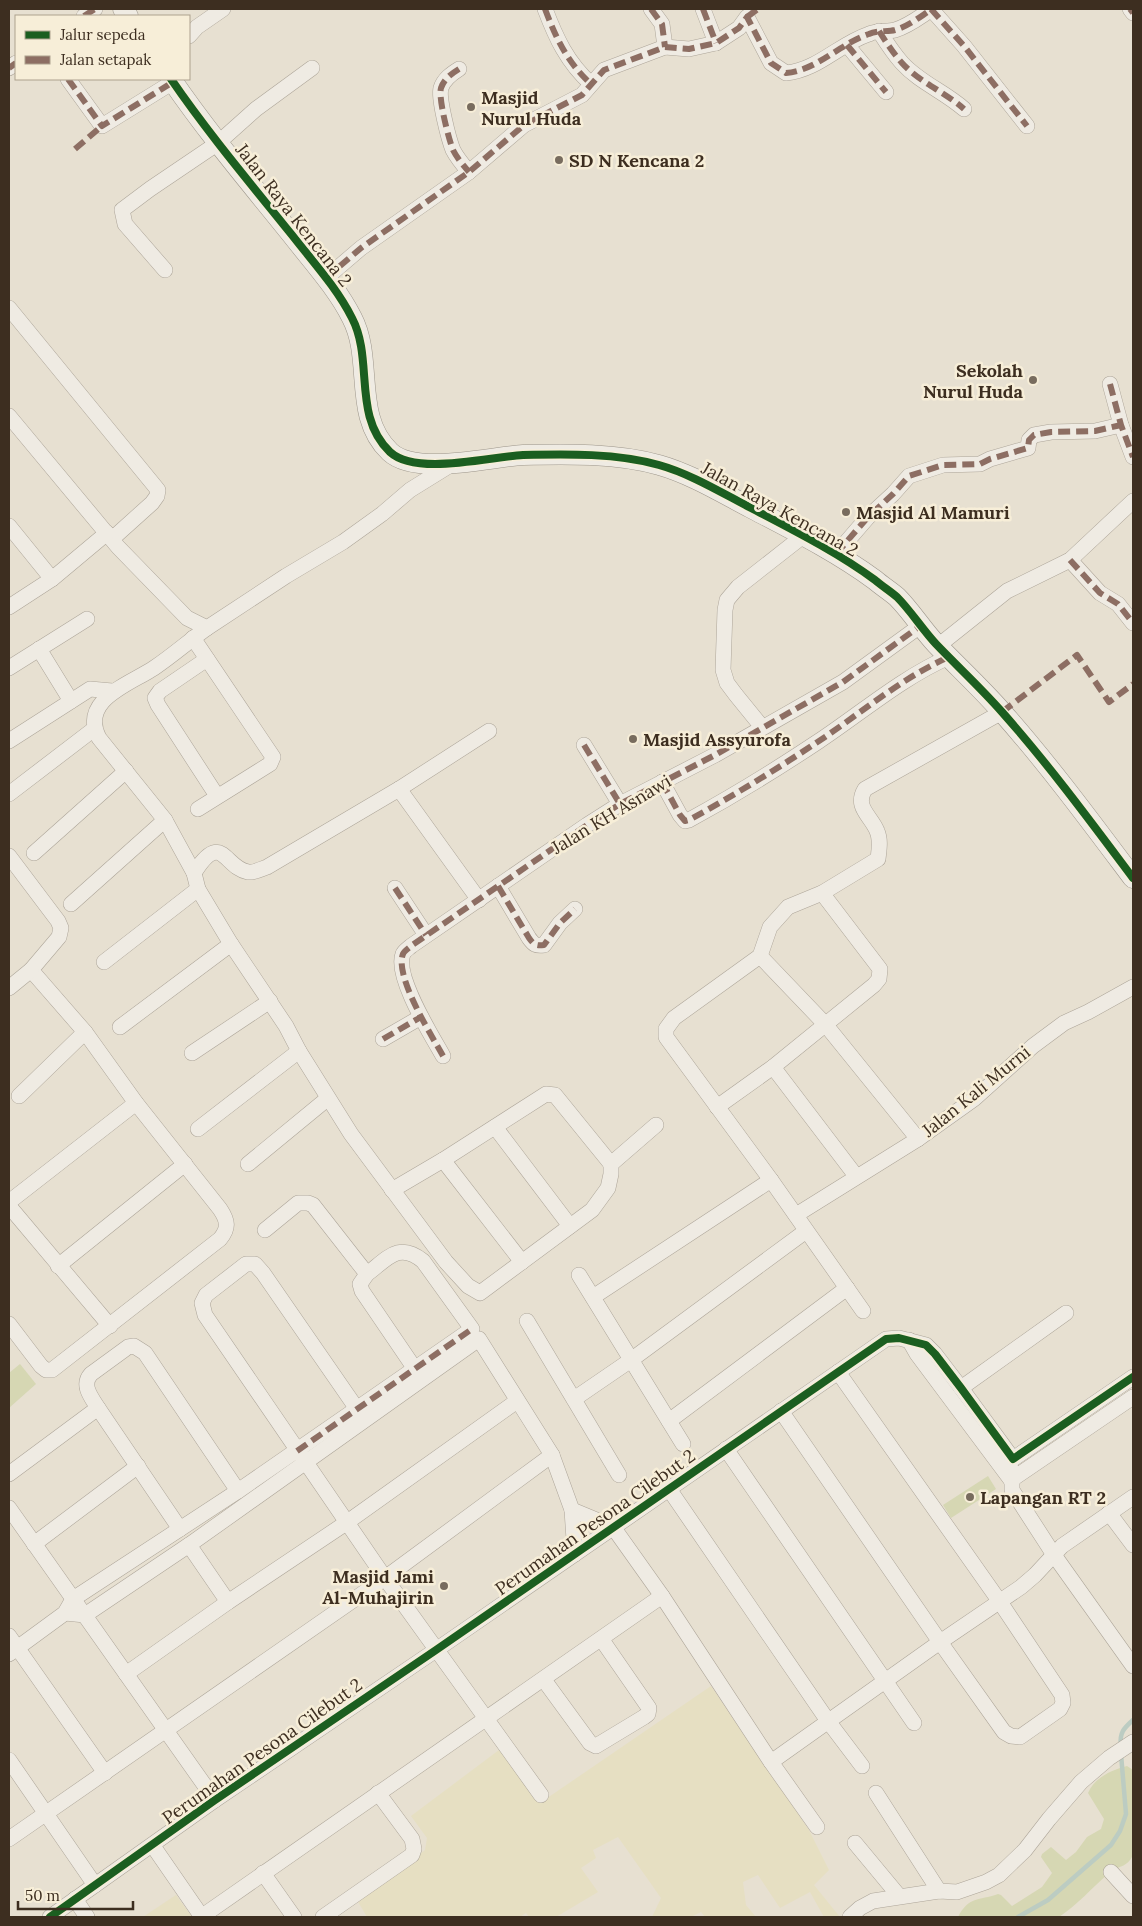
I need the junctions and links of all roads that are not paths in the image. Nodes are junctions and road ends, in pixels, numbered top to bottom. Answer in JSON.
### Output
{"nodes":[{"id":1,"x":223,"y":9,"type":"edge"},
{"id":2,"x":545,"y":9,"type":"edge"},
{"id":3,"x":651,"y":9,"type":"edge"},
{"id":4,"x":703,"y":9,"type":"edge"},
{"id":5,"x":932,"y":9,"type":"edge"},
{"id":6,"x":1130,"y":9,"type":"edge"},
{"id":7,"x":753,"y":13,"type":"edge"},
{"id":8,"x":1133,"y":14,"type":"edge"},
{"id":9,"x":879,"y":31,"type":"junction"},
{"id":10,"x":190,"y":35,"type":"edge"},
{"id":11,"x":716,"y":43,"type":"junction"},
{"id":12,"x":847,"y":45,"type":"junction"},
{"id":13,"x":664,"y":46,"type":"junction"},
{"id":14,"x":312,"y":68,"type":"dead end"},
{"id":15,"x":459,"y":69,"type":"dead end"},
{"id":16,"x":69,"y":80,"type":"edge"},
{"id":17,"x":172,"y":80,"type":"edge"},
{"id":18,"x":591,"y":84,"type":"junction"},
{"id":19,"x":886,"y":92,"type":"dead end"},
{"id":20,"x":964,"y":109,"type":"dead end"},
{"id":21,"x":1027,"y":126,"type":"dead end"},
{"id":22,"x":218,"y":143,"type":"junction"},
{"id":23,"x":469,"y":172,"type":"junction"},
{"id":24,"x":165,"y":270,"type":"dead end"},
{"id":25,"x":326,"y":278,"type":"junction"},
{"id":26,"x":9,"y":308,"type":"edge"},
{"id":27,"x":1110,"y":384,"type":"dead end"},
{"id":28,"x":9,"y":416,"type":"edge"},
{"id":29,"x":1121,"y":425,"type":"junction"},
{"id":30,"x":1133,"y":457,"type":"edge"},
{"id":31,"x":456,"y":462,"type":"junction"},
{"id":32,"x":1133,"y":501,"type":"edge"},
{"id":33,"x":9,"y":526,"type":"edge"},
{"id":34,"x":110,"y":536,"type":"junction"},
{"id":35,"x":803,"y":536,"type":"junction"},
{"id":36,"x":836,"y":554,"type":"junction"},
{"id":37,"x":1070,"y":560,"type":"junction"},
{"id":38,"x":52,"y":579,"type":"junction"},
{"id":39,"x":9,"y":606,"type":"edge"},
{"id":40,"x":87,"y":619,"type":"dead end"},
{"id":41,"x":1132,"y":619,"type":"edge"},
{"id":42,"x":920,"y":626,"type":"junction"},
{"id":43,"x":207,"y":628,"type":"junction"},
{"id":44,"x":193,"y":638,"type":"junction"},
{"id":45,"x":39,"y":649,"type":"junction"},
{"id":46,"x":944,"y":651,"type":"junction"},
{"id":47,"x":207,"y":659,"type":"junction"},
{"id":48,"x":9,"y":668,"type":"edge"},
{"id":49,"x":112,"y":691,"type":"junction"},
{"id":50,"x":71,"y":701,"type":"junction"},
{"id":51,"x":1002,"y":712,"type":"junction"},
{"id":52,"x":762,"y":727,"type":"junction"},
{"id":53,"x":94,"y":729,"type":"junction"},
{"id":54,"x":489,"y":731,"type":"dead end"},
{"id":55,"x":9,"y":741,"type":"edge"},
{"id":56,"x":584,"y":745,"type":"dead end"},
{"id":57,"x":126,"y":771,"type":"junction"},
{"id":58,"x":662,"y":782,"type":"junction"},
{"id":59,"x":399,"y":789,"type":"junction"},
{"id":60,"x":9,"y":794,"type":"edge"},
{"id":61,"x":217,"y":796,"type":"junction"},
{"id":62,"x":620,"y":804,"type":"junction"},
{"id":63,"x":198,"y":809,"type":"dead end"},
{"id":64,"x":165,"y":820,"type":"junction"},
{"id":65,"x":34,"y":853,"type":"dead end"},
{"id":66,"x":10,"y":861,"type":"edge"},
{"id":67,"x":194,"y":873,"type":"junction"},
{"id":68,"x":1133,"y":878,"type":"edge"},
{"id":69,"x":498,"y":886,"type":"junction"},
{"id":70,"x":395,"y":888,"type":"dead end"},
{"id":71,"x":198,"y":889,"type":"junction"},
{"id":72,"x":822,"y":893,"type":"junction"},
{"id":73,"x":479,"y":900,"type":"junction"},
{"id":74,"x":71,"y":904,"type":"dead end"},
{"id":75,"x":575,"y":910,"type":"dead end"},
{"id":76,"x":426,"y":935,"type":"junction"},
{"id":77,"x":231,"y":944,"type":"junction"},
{"id":78,"x":760,"y":956,"type":"junction"},
{"id":79,"x":104,"y":962,"type":"dead end"},
{"id":80,"x":31,"y":970,"type":"junction"},
{"id":81,"x":1133,"y":987,"type":"edge"},
{"id":82,"x":9,"y":988,"type":"edge"},
{"id":83,"x":270,"y":1001,"type":"junction"},
{"id":84,"x":421,"y":1017,"type":"junction"},
{"id":85,"x":825,"y":1024,"type":"junction"},
{"id":86,"x":120,"y":1027,"type":"dead end"},
{"id":87,"x":85,"y":1032,"type":"junction"},
{"id":88,"x":383,"y":1039,"type":"dead end"},
{"id":89,"x":298,"y":1051,"type":"junction"},
{"id":90,"x":192,"y":1053,"type":"dead end"},
{"id":91,"x":444,"y":1056,"type":"dead end"},
{"id":92,"x":773,"y":1067,"type":"junction"},
{"id":93,"x":20,"y":1096,"type":"dead end"},
{"id":94,"x":327,"y":1098,"type":"junction"},
{"id":95,"x":136,"y":1103,"type":"junction"},
{"id":96,"x":717,"y":1107,"type":"junction"},
{"id":97,"x":656,"y":1125,"type":"dead end"},
{"id":98,"x":495,"y":1128,"type":"junction"},
{"id":99,"x":198,"y":1129,"type":"dead end"},
{"id":100,"x":918,"y":1139,"type":"junction"},
{"id":101,"x":443,"y":1160,"type":"junction"},
{"id":102,"x":185,"y":1164,"type":"junction"},
{"id":103,"x":248,"y":1164,"type":"dead end"},
{"id":104,"x":610,"y":1164,"type":"junction"},
{"id":105,"x":856,"y":1176,"type":"junction"},
{"id":106,"x":771,"y":1180,"type":"junction"},
{"id":107,"x":392,"y":1190,"type":"junction"},
{"id":108,"x":9,"y":1202,"type":"edge"},
{"id":109,"x":9,"y":1206,"type":"edge"},
{"id":110,"x":796,"y":1215,"type":"junction"},
{"id":111,"x":570,"y":1226,"type":"junction"},
{"id":112,"x":265,"y":1230,"type":"dead end"},
{"id":113,"x":806,"y":1231,"type":"junction"},
{"id":114,"x":522,"y":1262,"type":"junction"},
{"id":115,"x":58,"y":1266,"type":"junction"},
{"id":116,"x":367,"y":1274,"type":"junction"},
{"id":117,"x":579,"y":1275,"type":"dead end"},
{"id":118,"x":847,"y":1288,"type":"junction"},
{"id":119,"x":592,"y":1297,"type":"junction"},
{"id":120,"x":863,"y":1311,"type":"dead end"},
{"id":121,"x":1066,"y":1313,"type":"dead end"},
{"id":122,"x":527,"y":1321,"type":"dead end"},
{"id":123,"x":9,"y":1324,"type":"edge"},
{"id":124,"x":110,"y":1326,"type":"junction"},
{"id":125,"x":909,"y":1340,"type":"junction"},
{"id":126,"x":631,"y":1360,"type":"junction"},
{"id":127,"x":416,"y":1369,"type":"junction"},
{"id":128,"x":838,"y":1372,"type":"junction"},
{"id":129,"x":961,"y":1388,"type":"junction"},
{"id":130,"x":1131,"y":1388,"type":"edge"},
{"id":131,"x":574,"y":1399,"type":"junction"},
{"id":132,"x":517,"y":1401,"type":"junction"},
{"id":133,"x":98,"y":1408,"type":"junction"},
{"id":134,"x":358,"y":1409,"type":"junction"},
{"id":135,"x":781,"y":1412,"type":"junction"},
{"id":136,"x":668,"y":1421,"type":"junction"},
{"id":137,"x":682,"y":1444,"type":"dead end"},
{"id":138,"x":726,"y":1449,"type":"junction"},
{"id":139,"x":552,"y":1455,"type":"junction"},
{"id":140,"x":301,"y":1457,"type":"junction"},
{"id":141,"x":1014,"y":1459,"type":"junction"},
{"id":142,"x":138,"y":1466,"type":"junction"},
{"id":143,"x":9,"y":1474,"type":"edge"},
{"id":144,"x":619,"y":1475,"type":"dead end"},
{"id":145,"x":1011,"y":1480,"type":"junction"},
{"id":146,"x":669,"y":1489,"type":"junction"},
{"id":147,"x":238,"y":1491,"type":"junction"},
{"id":148,"x":1133,"y":1497,"type":"edge"},
{"id":149,"x":9,"y":1508,"type":"edge"},
{"id":150,"x":572,"y":1510,"type":"junction"},
{"id":151,"x":1109,"y":1513,"type":"junction"},
{"id":152,"x":346,"y":1523,"type":"junction"},
{"id":153,"x":613,"y":1527,"type":"junction"},
{"id":154,"x":180,"y":1529,"type":"junction"},
{"id":155,"x":34,"y":1544,"type":"junction"},
{"id":156,"x":190,"y":1545,"type":"junction"},
{"id":157,"x":1133,"y":1545,"type":"edge"},
{"id":158,"x":575,"y":1554,"type":"junction"},
{"id":159,"x":1054,"y":1555,"type":"junction"},
{"id":160,"x":385,"y":1578,"type":"junction"},
{"id":161,"x":662,"y":1596,"type":"junction"},
{"id":162,"x":73,"y":1599,"type":"junction"},
{"id":163,"x":228,"y":1602,"type":"junction"},
{"id":164,"x":1000,"y":1602,"type":"junction"},
{"id":165,"x":65,"y":1613,"type":"junction"},
{"id":166,"x":85,"y":1615,"type":"junction"},
{"id":167,"x":602,"y":1640,"type":"junction"},
{"id":168,"x":940,"y":1642,"type":"junction"},
{"id":169,"x":12,"y":1646,"type":"edge"},
{"id":170,"x":436,"y":1650,"type":"junction"},
{"id":171,"x":1133,"y":1666,"type":"edge"},
{"id":172,"x":126,"y":1674,"type":"junction"},
{"id":173,"x":544,"y":1680,"type":"junction"},
{"id":174,"x":884,"y":1681,"type":"junction"},
{"id":175,"x":485,"y":1719,"type":"junction"},
{"id":176,"x":828,"y":1721,"type":"junction"},
{"id":177,"x":914,"y":1723,"type":"dead end"},
{"id":178,"x":165,"y":1731,"type":"junction"},
{"id":179,"x":1130,"y":1745,"type":"edge"},
{"id":180,"x":9,"y":1760,"type":"edge"},
{"id":181,"x":771,"y":1762,"type":"junction"},
{"id":182,"x":862,"y":1766,"type":"dead end"},
{"id":183,"x":105,"y":1773,"type":"junction"},
{"id":184,"x":378,"y":1793,"type":"junction"},
{"id":185,"x":876,"y":1793,"type":"dead end"},
{"id":186,"x":541,"y":1795,"type":"dead end"},
{"id":187,"x":215,"y":1800,"type":"junction"},
{"id":188,"x":46,"y":1813,"type":"junction"},
{"id":189,"x":817,"y":1827,"type":"dead end"},
{"id":190,"x":9,"y":1839,"type":"edge"},
{"id":191,"x":855,"y":1843,"type":"dead end"},
{"id":192,"x":152,"y":1846,"type":"junction"},
{"id":193,"x":1111,"y":1872,"type":"dead end"},
{"id":194,"x":263,"y":1873,"type":"junction"},
{"id":195,"x":95,"y":1885,"type":"junction"},
{"id":196,"x":939,"y":1891,"type":"junction"},
{"id":197,"x":899,"y":1896,"type":"junction"},
{"id":198,"x":1133,"y":1896,"type":"edge"},
{"id":199,"x":75,"y":1899,"type":"junction"},
{"id":200,"x":50,"y":1917,"type":"edge"},
{"id":201,"x":87,"y":1917,"type":"edge"},
{"id":202,"x":202,"y":1917,"type":"edge"},
{"id":203,"x":294,"y":1917,"type":"edge"},
{"id":204,"x":323,"y":1917,"type":"edge"},
{"id":205,"x":850,"y":1917,"type":"edge"}],
"edges":[{"from":1,"to":10,"type":"street"},
{"from":2,"to":18,"type":"street"},
{"from":3,"to":13,"type":"street"},
{"from":4,"to":11,"type":"street"},
{"from":5,"to":9,"type":"street"},
{"from":5,"to":21,"type":"street"},
{"from":6,"to":8,"type":"street"},
{"from":7,"to":11,"type":"street"},
{"from":7,"to":12,"type":"street"},
{"from":9,"to":12,"type":"street"},
{"from":9,"to":20,"type":"street"},
{"from":11,"to":13,"type":"street"},
{"from":12,"to":19,"type":"street"},
{"from":13,"to":18,"type":"street"},
{"from":14,"to":22,"type":"street"},
{"from":15,"to":23,"type":"street"},
{"from":16,"to":17,"type":"street"},
{"from":17,"to":22,"type":"street","name":"Jalan Raya Kencana 2"},
{"from":18,"to":23,"type":"street"},
{"from":22,"to":24,"type":"street"},
{"from":22,"to":25,"type":"street","name":"Jalan Raya Kencana 2"},
{"from":23,"to":25,"type":"street"},
{"from":25,"to":31,"type":"street","name":"Jalan Raya Kencana 2"},
{"from":26,"to":34,"type":"street"},
{"from":27,"to":29,"type":"street"},
{"from":28,"to":34,"type":"street"},
{"from":29,"to":30,"type":"street"},
{"from":29,"to":36,"type":"street"},
{"from":31,"to":35,"type":"street","name":"Jalan Raya Kencana 2"},
{"from":31,"to":43,"type":"street"},
{"from":32,"to":37,"type":"street"},
{"from":33,"to":38,"type":"street"},
{"from":34,"to":38,"type":"street"},
{"from":34,"to":43,"type":"street"},
{"from":35,"to":36,"type":"street","name":"Jalan Raya Kencana 2"},
{"from":35,"to":52,"type":"street"},
{"from":36,"to":42,"type":"street","name":"Jalan Raya Kencana 2"},
{"from":37,"to":41,"type":"street"},
{"from":37,"to":46,"type":"street"},
{"from":38,"to":39,"type":"street"},
{"from":40,"to":45,"type":"street"},
{"from":42,"to":46,"type":"street","name":"Jalan Raya Kencana 2"},
{"from":42,"to":52,"type":"street","name":"Jalan KH Asnawi"},
{"from":43,"to":44,"type":"street"},
{"from":44,"to":47,"type":"street"},
{"from":44,"to":49,"type":"street"},
{"from":45,"to":48,"type":"street"},
{"from":45,"to":50,"type":"street"},
{"from":46,"to":51,"type":"street","name":"Jalan Raya Kencana 2"},
{"from":46,"to":58,"type":"street"},
{"from":47,"to":61,"type":"street"},
{"from":47,"to":61,"type":"street"},
{"from":49,"to":50,"type":"street"},
{"from":49,"to":53,"type":"street"},
{"from":50,"to":55,"type":"street"},
{"from":51,"to":68,"type":"street","name":"Jalan Raya Kencana 2"},
{"from":51,"to":72,"type":"street"},
{"from":52,"to":58,"type":"street","name":"Jalan KH Asnawi"},
{"from":53,"to":57,"type":"street"},
{"from":53,"to":60,"type":"street"},
{"from":54,"to":59,"type":"street"},
{"from":56,"to":62,"type":"street"},
{"from":57,"to":64,"type":"street"},
{"from":57,"to":65,"type":"street"},
{"from":58,"to":62,"type":"street","name":"Jalan KH Asnawi"},
{"from":59,"to":67,"type":"street"},
{"from":59,"to":73,"type":"street"},
{"from":61,"to":63,"type":"street"},
{"from":62,"to":69,"type":"street","name":"Jalan KH Asnawi"},
{"from":64,"to":67,"type":"street"},
{"from":64,"to":74,"type":"street"},
{"from":66,"to":80,"type":"street"},
{"from":67,"to":71,"type":"street"},
{"from":69,"to":73,"type":"street","name":"Jalan KH Asnawi"},
{"from":69,"to":75,"type":"street"},
{"from":70,"to":76,"type":"street"},
{"from":71,"to":77,"type":"street"},
{"from":71,"to":79,"type":"street"},
{"from":72,"to":78,"type":"street"},
{"from":72,"to":85,"type":"street"},
{"from":73,"to":76,"type":"street","name":"Jalan KH Asnawi"},
{"from":76,"to":84,"type":"street","name":"Jalan KH Asnawi"},
{"from":77,"to":83,"type":"street"},
{"from":77,"to":86,"type":"street"},
{"from":78,"to":85,"type":"street"},
{"from":78,"to":96,"type":"street"},
{"from":80,"to":82,"type":"street"},
{"from":80,"to":87,"type":"street"},
{"from":81,"to":100,"type":"street","name":"Jalan Kali Murni"},
{"from":83,"to":89,"type":"street"},
{"from":83,"to":90,"type":"street"},
{"from":84,"to":88,"type":"street"},
{"from":84,"to":91,"type":"street","name":"Jalan KH Asnawi"},
{"from":85,"to":92,"type":"street"},
{"from":85,"to":100,"type":"street"},
{"from":87,"to":93,"type":"street"},
{"from":87,"to":95,"type":"street"},
{"from":89,"to":94,"type":"street"},
{"from":89,"to":99,"type":"street"},
{"from":92,"to":96,"type":"street"},
{"from":92,"to":105,"type":"street"},
{"from":94,"to":103,"type":"street"},
{"from":94,"to":107,"type":"street"},
{"from":95,"to":102,"type":"street"},
{"from":95,"to":108,"type":"street"},
{"from":96,"to":106,"type":"street"},
{"from":97,"to":104,"type":"street"},
{"from":98,"to":101,"type":"street"},
{"from":98,"to":104,"type":"street"},
{"from":98,"to":111,"type":"street"},
{"from":100,"to":105,"type":"street","name":"Jalan Kali Murni"},
{"from":101,"to":107,"type":"street"},
{"from":101,"to":114,"type":"street"},
{"from":102,"to":115,"type":"street"},
{"from":102,"to":124,"type":"street"},
{"from":104,"to":111,"type":"street"},
{"from":105,"to":110,"type":"street","name":"Jalan Kali Murni"},
{"from":106,"to":110,"type":"street"},
{"from":106,"to":119,"type":"street"},
{"from":107,"to":114,"type":"street"},
{"from":109,"to":115,"type":"street"},
{"from":110,"to":113,"type":"street"},
{"from":111,"to":114,"type":"street"},
{"from":112,"to":116,"type":"street"},
{"from":113,"to":118,"type":"street"},
{"from":113,"to":126,"type":"street"},
{"from":115,"to":124,"type":"street"},
{"from":116,"to":127,"type":"street"},
{"from":116,"to":127,"type":"street"},
{"from":117,"to":119,"type":"street"},
{"from":118,"to":120,"type":"street"},
{"from":118,"to":136,"type":"street"},
{"from":119,"to":126,"type":"street"},
{"from":121,"to":129,"type":"street"},
{"from":122,"to":131,"type":"street"},
{"from":123,"to":124,"type":"street"},
{"from":125,"to":128,"type":"street","name":"Perumahan Pesona Cilebut 2"},
{"from":125,"to":129,"type":"street","name":"Perumahan Pesona Cilebut 2"},
{"from":125,"to":145,"type":"street"},
{"from":126,"to":131,"type":"street"},
{"from":126,"to":136,"type":"street"},
{"from":127,"to":134,"type":"street"},
{"from":128,"to":135,"type":"street","name":"Perumahan Pesona Cilebut 2"},
{"from":128,"to":164,"type":"street"},
{"from":129,"to":141,"type":"street","name":"Perumahan Pesona Cilebut 2"},
{"from":130,"to":141,"type":"street"},
{"from":130,"to":145,"type":"street"},
{"from":131,"to":144,"type":"street"},
{"from":132,"to":139,"type":"street"},
{"from":132,"to":140,"type":"street"},
{"from":132,"to":152,"type":"street"},
{"from":133,"to":142,"type":"street"},
{"from":133,"to":143,"type":"street"},
{"from":133,"to":147,"type":"street"},
{"from":134,"to":140,"type":"street"},
{"from":134,"to":140,"type":"street"},
{"from":135,"to":138,"type":"street","name":"Perumahan Pesona Cilebut 2"},
{"from":135,"to":168,"type":"street"},
{"from":136,"to":137,"type":"street"},
{"from":138,"to":146,"type":"street","name":"Perumahan Pesona Cilebut 2"},
{"from":138,"to":174,"type":"street"},
{"from":139,"to":150,"type":"street"},
{"from":139,"to":160,"type":"street"},
{"from":140,"to":147,"type":"street"},
{"from":140,"to":152,"type":"street"},
{"from":140,"to":156,"type":"street"},
{"from":141,"to":145,"type":"street"},
{"from":142,"to":154,"type":"street"},
{"from":142,"to":155,"type":"street"},
{"from":145,"to":159,"type":"street"},
{"from":146,"to":153,"type":"street","name":"Perumahan Pesona Cilebut 2"},
{"from":146,"to":176,"type":"street"},
{"from":147,"to":154,"type":"street"},
{"from":148,"to":151,"type":"street"},
{"from":149,"to":155,"type":"street"},
{"from":150,"to":153,"type":"street"},
{"from":150,"to":158,"type":"street"},
{"from":151,"to":157,"type":"street"},
{"from":151,"to":159,"type":"street"},
{"from":152,"to":160,"type":"street"},
{"from":152,"to":163,"type":"street"},
{"from":153,"to":158,"type":"street","name":"Perumahan Pesona Cilebut 2"},
{"from":153,"to":161,"type":"street"},
{"from":154,"to":162,"type":"street"},
{"from":155,"to":162,"type":"street"},
{"from":156,"to":163,"type":"street"},
{"from":156,"to":166,"type":"street"},
{"from":158,"to":170,"type":"street","name":"Perumahan Pesona Cilebut 2"},
{"from":159,"to":164,"type":"street"},
{"from":159,"to":171,"type":"street"},
{"from":160,"to":170,"type":"street"},
{"from":160,"to":178,"type":"street"},
{"from":161,"to":167,"type":"street"},
{"from":161,"to":181,"type":"street"},
{"from":162,"to":165,"type":"street"},
{"from":162,"to":166,"type":"street"},
{"from":163,"to":172,"type":"street"},
{"from":164,"to":168,"type":"street"},
{"from":164,"to":168,"type":"street"},
{"from":165,"to":166,"type":"street"},
{"from":165,"to":169,"type":"street"},
{"from":166,"to":172,"type":"street"},
{"from":167,"to":173,"type":"street"},
{"from":167,"to":173,"type":"street"},
{"from":168,"to":174,"type":"street"},
{"from":169,"to":183,"type":"street"},
{"from":170,"to":175,"type":"street"},
{"from":170,"to":187,"type":"street","name":"Perumahan Pesona Cilebut 2"},
{"from":172,"to":178,"type":"street"},
{"from":173,"to":175,"type":"street"},
{"from":174,"to":176,"type":"street"},
{"from":174,"to":177,"type":"street"},
{"from":175,"to":184,"type":"street"},
{"from":175,"to":186,"type":"street"},
{"from":176,"to":181,"type":"street"},
{"from":176,"to":182,"type":"street"},
{"from":178,"to":183,"type":"street"},
{"from":178,"to":187,"type":"street"},
{"from":179,"to":196,"type":"street"},
{"from":180,"to":188,"type":"street"},
{"from":181,"to":189,"type":"street"},
{"from":183,"to":188,"type":"street"},
{"from":184,"to":194,"type":"street"},
{"from":184,"to":204,"type":"street"},
{"from":185,"to":196,"type":"street"},
{"from":187,"to":192,"type":"street","name":"Perumahan Pesona Cilebut 2"},
{"from":188,"to":190,"type":"street"},
{"from":188,"to":195,"type":"street"},
{"from":191,"to":197,"type":"street"},
{"from":192,"to":195,"type":"street","name":"Perumahan Pesona Cilebut 2"},
{"from":192,"to":202,"type":"street"},
{"from":193,"to":198,"type":"street"},
{"from":194,"to":202,"type":"street"},
{"from":194,"to":203,"type":"street"},
{"from":195,"to":199,"type":"street","name":"Perumahan Pesona Cilebut 2"},
{"from":196,"to":197,"type":"street"},
{"from":197,"to":205,"type":"street"},
{"from":199,"to":200,"type":"street","name":"Perumahan Pesona Cilebut 2"},
{"from":199,"to":201,"type":"street"}]}
